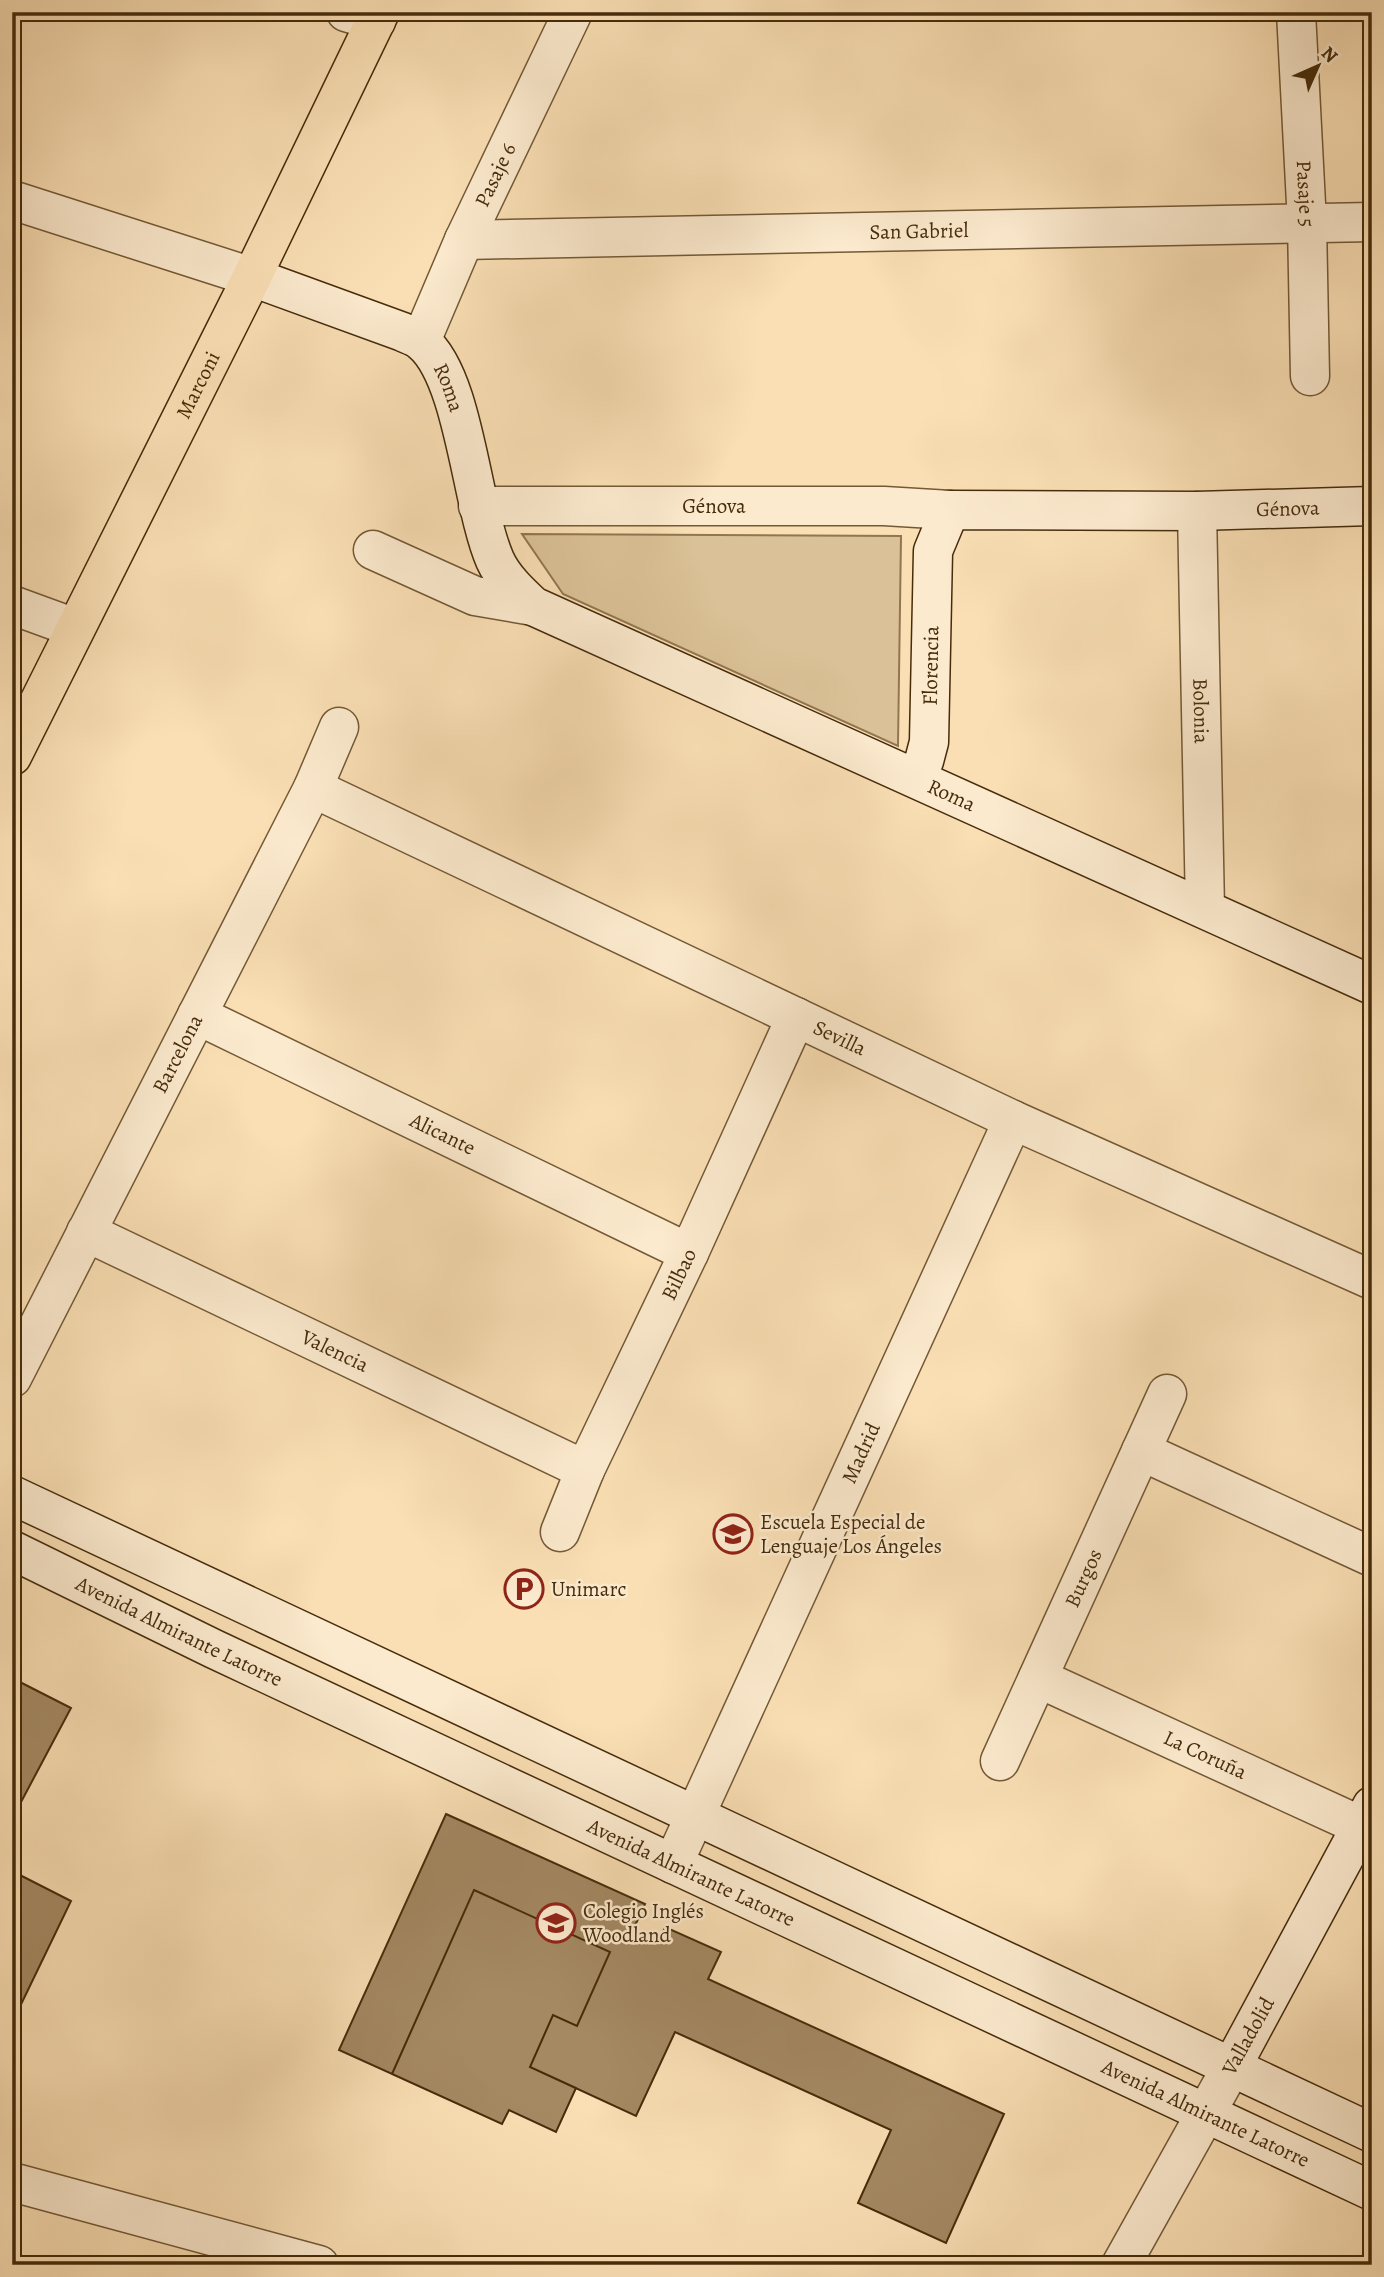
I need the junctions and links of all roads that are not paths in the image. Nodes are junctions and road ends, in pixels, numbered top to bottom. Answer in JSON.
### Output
{"nodes":[{"id":1,"x":573,"y":12,"type":"edge"},
{"id":2,"x":1297,"y":12,"type":"edge"},
{"id":3,"x":368,"y":15,"type":"edge"},
{"id":4,"x":12,"y":200,"type":"edge"},
{"id":5,"x":1372,"y":222,"type":"edge"},
{"id":6,"x":1307,"y":223,"type":"junction"},
{"id":7,"x":464,"y":240,"type":"junction"},
{"id":8,"x":252,"y":277,"type":"junction"},
{"id":9,"x":421,"y":341,"type":"junction"},
{"id":10,"x":1310,"y":376,"type":"dead end"},
{"id":11,"x":478,"y":506,"type":"junction"},
{"id":12,"x":1372,"y":506,"type":"edge"},
{"id":13,"x":950,"y":510,"type":"junction"},
{"id":14,"x":1197,"y":511,"type":"junction"},
{"id":15,"x":373,"y":550,"type":"dead end"},
{"id":16,"x":12,"y":605,"type":"edge"},
{"id":17,"x":533,"y":606,"type":"junction"},
{"id":18,"x":75,"y":628,"type":"junction"},
{"id":19,"x":339,"y":727,"type":"dead end"},
{"id":20,"x":12,"y":756,"type":"edge"},
{"id":21,"x":914,"y":776,"type":"junction"},
{"id":22,"x":313,"y":788,"type":"junction"},
{"id":23,"x":1205,"y":909,"type":"junction"},
{"id":24,"x":1372,"y":985,"type":"edge"},
{"id":25,"x":197,"y":1015,"type":"junction"},
{"id":26,"x":796,"y":1017,"type":"junction"},
{"id":27,"x":1013,"y":1120,"type":"junction"},
{"id":28,"x":86,"y":1232,"type":"junction"},
{"id":29,"x":689,"y":1253,"type":"junction"},
{"id":30,"x":1372,"y":1280,"type":"edge"},
{"id":31,"x":12,"y":1378,"type":"edge"},
{"id":32,"x":1167,"y":1394,"type":"dead end"},
{"id":33,"x":1141,"y":1451,"type":"junction"},
{"id":34,"x":585,"y":1470,"type":"junction"},
{"id":35,"x":12,"y":1495,"type":"edge"},
{"id":36,"x":560,"y":1532,"type":"dead end"},
{"id":37,"x":12,"y":1550,"type":"edge"},
{"id":38,"x":1372,"y":1557,"type":"edge"},
{"id":39,"x":1038,"y":1678,"type":"junction"},
{"id":40,"x":1000,"y":1761,"type":"dead end"},
{"id":41,"x":694,"y":1817,"type":"junction"},
{"id":42,"x":1368,"y":1821,"type":"edge"},
{"id":43,"x":673,"y":1864,"type":"junction"},
{"id":44,"x":1231,"y":2068,"type":"junction"},
{"id":45,"x":1206,"y":2113,"type":"junction"},
{"id":46,"x":1372,"y":2133,"type":"edge"},
{"id":47,"x":12,"y":2182,"type":"edge"},
{"id":48,"x":1372,"y":2191,"type":"edge"},
{"id":49,"x":209,"y":2251,"type":"edge"},
{"id":50,"x":319,"y":2265,"type":"edge"},
{"id":51,"x":1121,"y":2265,"type":"edge"}],
"edges":[{"from":1,"to":7,"type":"street","name":"Pasaje 6"},
{"from":2,"to":6,"type":"street","name":"Pasaje 5"},
{"from":3,"to":8,"type":"main road","name":"Marconi"},
{"from":4,"to":8,"type":"street","name":"Roma"},
{"from":5,"to":6,"type":"street","name":"San Gabriel"},
{"from":6,"to":7,"type":"street","name":"San Gabriel"},
{"from":6,"to":10,"type":"street","name":"Pasaje 5"},
{"from":7,"to":9,"type":"street","name":"Pasaje 6"},
{"from":8,"to":9,"type":"street","name":"Roma"},
{"from":8,"to":18,"type":"main road","name":"Marconi"},
{"from":9,"to":11,"type":"street","name":"Roma"},
{"from":11,"to":13,"type":"street","name":"Génova"},
{"from":11,"to":17,"type":"street","name":"Roma"},
{"from":12,"to":14,"type":"street","name":"Génova"},
{"from":13,"to":14,"type":"street","name":"Génova"},
{"from":13,"to":21,"type":"street","name":"Florencia"},
{"from":14,"to":23,"type":"street","name":"Bolonia"},
{"from":15,"to":17,"type":"street","name":"Roma"},
{"from":16,"to":18,"type":"street"},
{"from":17,"to":21,"type":"street","name":"Roma"},
{"from":18,"to":20,"type":"main road","name":"Marconi"},
{"from":19,"to":22,"type":"street","name":"Barcelona"},
{"from":21,"to":23,"type":"street","name":"Roma"},
{"from":22,"to":25,"type":"street","name":"Barcelona"},
{"from":22,"to":26,"type":"street","name":"Sevilla"},
{"from":23,"to":24,"type":"street","name":"Roma"},
{"from":25,"to":28,"type":"street","name":"Barcelona"},
{"from":25,"to":29,"type":"street","name":"Alicante"},
{"from":26,"to":27,"type":"street","name":"Sevilla"},
{"from":26,"to":29,"type":"street","name":"Bilbao"},
{"from":27,"to":30,"type":"street","name":"Sevilla"},
{"from":27,"to":41,"type":"street","name":"Madrid"},
{"from":28,"to":31,"type":"street","name":"Barcelona"},
{"from":28,"to":34,"type":"street","name":"Valencia"},
{"from":29,"to":34,"type":"street","name":"Bilbao"},
{"from":32,"to":33,"type":"street","name":"Burgos"},
{"from":33,"to":38,"type":"street"},
{"from":33,"to":39,"type":"street","name":"Burgos"},
{"from":34,"to":36,"type":"street","name":"Bilbao"},
{"from":35,"to":41,"type":"street"},
{"from":37,"to":43,"type":"street","name":"Avenida Almirante Latorre"},
{"from":39,"to":40,"type":"street","name":"Burgos"},
{"from":39,"to":42,"type":"street","name":"La Coruña"},
{"from":41,"to":43,"type":"street","name":"Madrid"},
{"from":41,"to":44,"type":"street"},
{"from":42,"to":44,"type":"street","name":"Valladolid"},
{"from":43,"to":45,"type":"street","name":"Avenida Almirante Latorre"},
{"from":44,"to":45,"type":"street","name":"Valladolid"},
{"from":44,"to":46,"type":"street"},
{"from":45,"to":48,"type":"street","name":"Avenida Almirante Latorre"},
{"from":45,"to":51,"type":"street","name":"Valladolid"},
{"from":47,"to":49,"type":"street"},
{"from":49,"to":50,"type":"street"}]}
